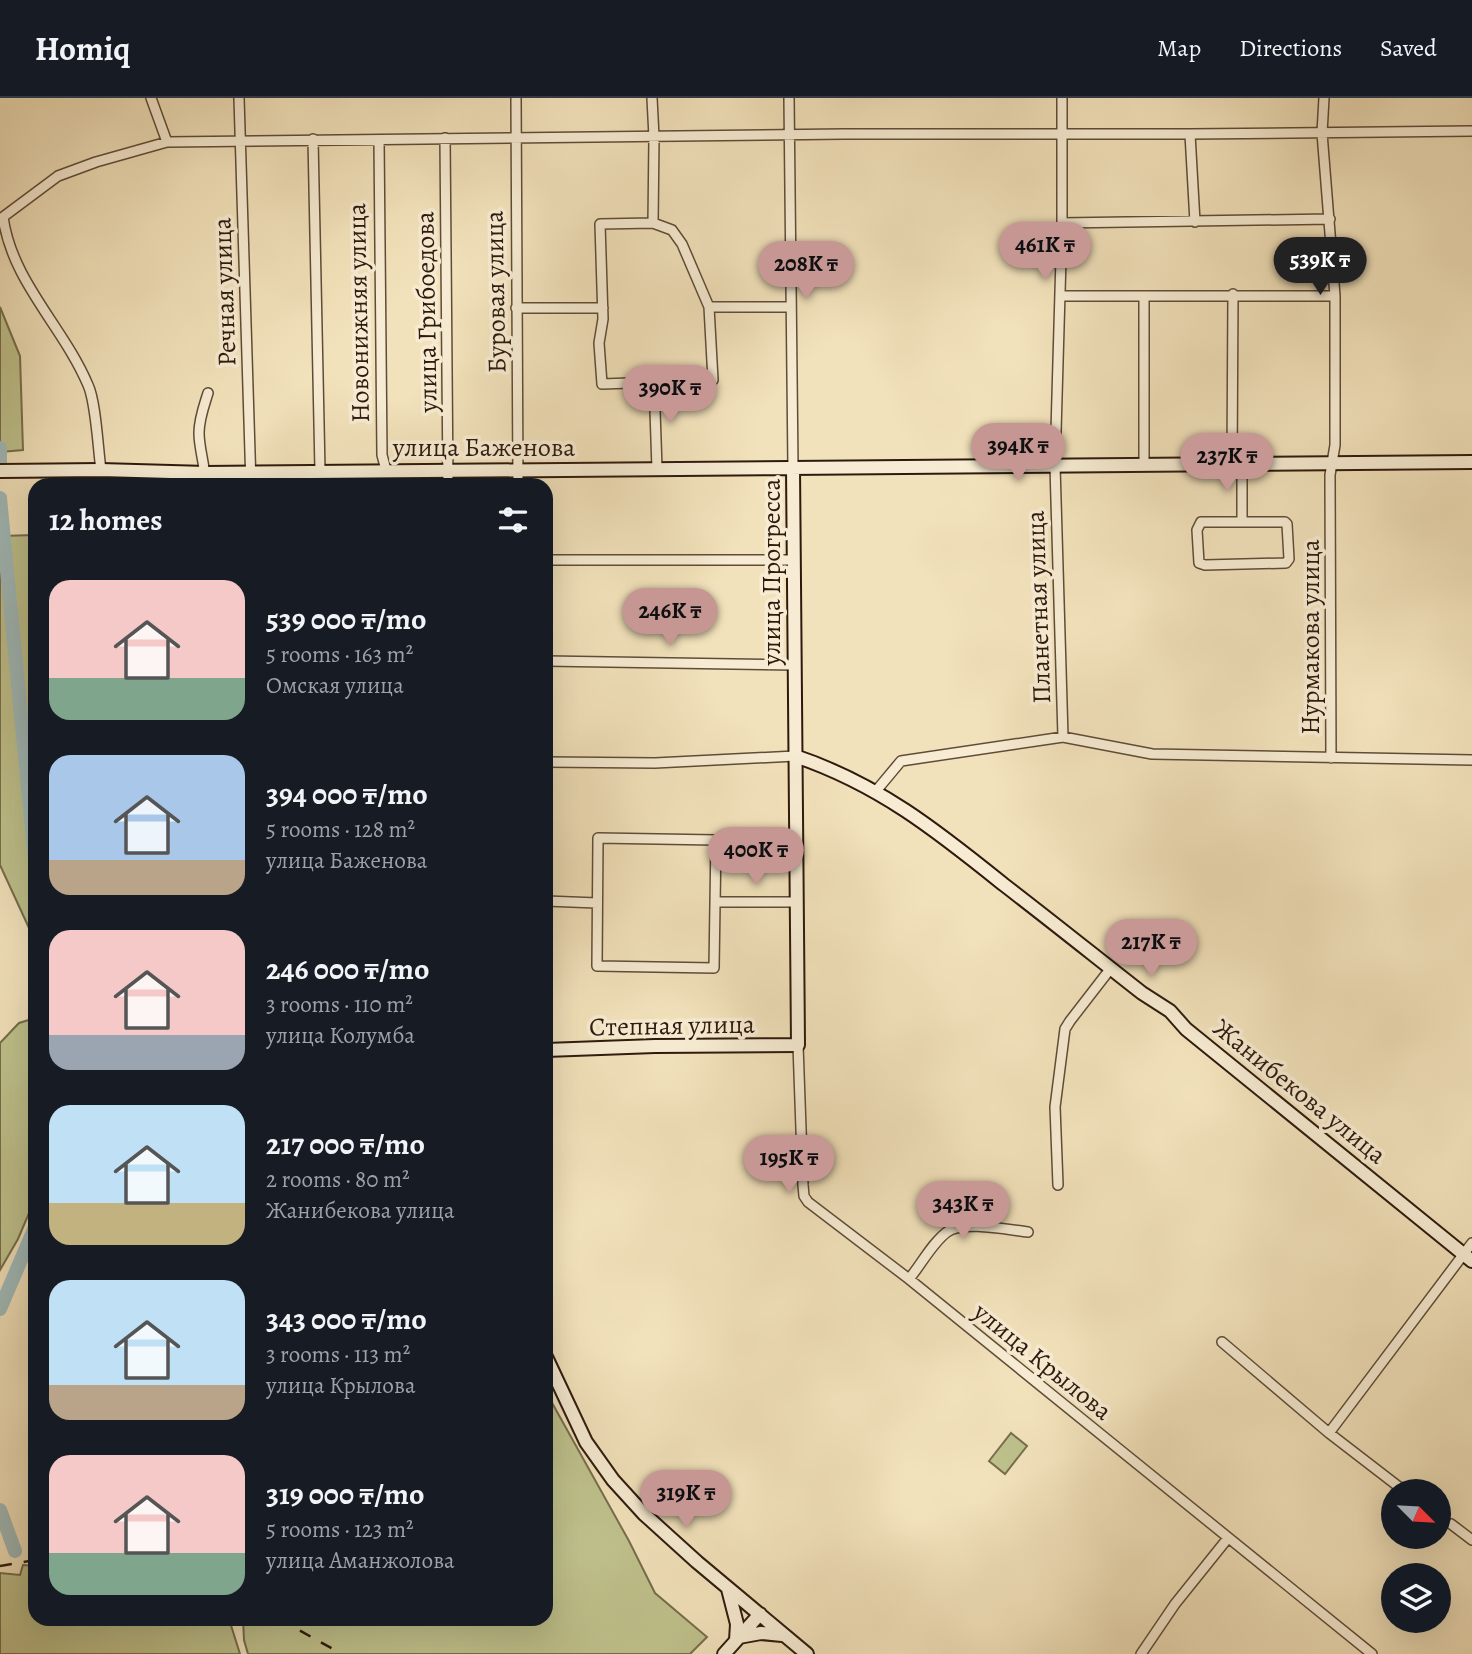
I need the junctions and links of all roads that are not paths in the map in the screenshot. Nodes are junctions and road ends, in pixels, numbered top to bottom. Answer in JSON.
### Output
{"nodes":[{"id":1,"x":151,"y":98,"type":"edge"},
{"id":2,"x":239,"y":98,"type":"edge"},
{"id":3,"x":516,"y":98,"type":"edge"},
{"id":4,"x":652,"y":98,"type":"edge"},
{"id":5,"x":789,"y":98,"type":"edge"},
{"id":6,"x":1062,"y":98,"type":"edge"},
{"id":7,"x":1324,"y":98,"type":"edge"},
{"id":8,"x":1472,"y":131,"type":"edge"},
{"id":9,"x":1322,"y":133,"type":"junction"},
{"id":10,"x":1190,"y":134,"type":"junction"},
{"id":11,"x":790,"y":135,"type":"junction"},
{"id":12,"x":1063,"y":135,"type":"junction"},
{"id":13,"x":654,"y":137,"type":"junction"},
{"id":14,"x":445,"y":138,"type":"junction"},
{"id":15,"x":515,"y":138,"type":"junction"},
{"id":16,"x":313,"y":139,"type":"junction"},
{"id":17,"x":240,"y":140,"type":"junction"},
{"id":18,"x":379,"y":140,"type":"junction"},
{"id":19,"x":167,"y":142,"type":"junction"},
{"id":20,"x":1330,"y":219,"type":"junction"},
{"id":21,"x":1195,"y":222,"type":"junction"},
{"id":22,"x":653,"y":223,"type":"junction"},
{"id":23,"x":1062,"y":223,"type":"junction"},
{"id":24,"x":1233,"y":294,"type":"junction"},
{"id":25,"x":1060,"y":296,"type":"junction"},
{"id":26,"x":1335,"y":296,"type":"junction"},
{"id":27,"x":1144,"y":298,"type":"junction"},
{"id":28,"x":709,"y":307,"type":"junction"},
{"id":29,"x":791,"y":307,"type":"junction"},
{"id":30,"x":603,"y":308,"type":"junction"},
{"id":31,"x":516,"y":309,"type":"junction"},
{"id":32,"x":654,"y":381,"type":"junction"},
{"id":33,"x":208,"y":393,"type":"dead end"},
{"id":34,"x":1332,"y":462,"type":"junction"},
{"id":35,"x":1472,"y":462,"type":"edge"},
{"id":36,"x":1237,"y":464,"type":"junction"},
{"id":37,"x":1144,"y":465,"type":"junction"},
{"id":38,"x":1055,"y":466,"type":"junction"},
{"id":39,"x":793,"y":468,"type":"junction"},
{"id":40,"x":657,"y":469,"type":"junction"},
{"id":41,"x":101,"y":470,"type":"junction"},
{"id":42,"x":386,"y":470,"type":"junction"},
{"id":43,"x":448,"y":470,"type":"junction"},
{"id":44,"x":519,"y":470,"type":"junction"},
{"id":45,"x":0,"y":471,"type":"edge"},
{"id":46,"x":251,"y":471,"type":"junction"},
{"id":47,"x":303,"y":471,"type":"junction"},
{"id":48,"x":320,"y":471,"type":"junction"},
{"id":49,"x":193,"y":478,"type":"edge"},
{"id":50,"x":205,"y":478,"type":"edge"},
{"id":51,"x":211,"y":478,"type":"edge"},
{"id":52,"x":251,"y":478,"type":"edge"},
{"id":53,"x":303,"y":478,"type":"edge"},
{"id":54,"x":387,"y":478,"type":"edge"},
{"id":55,"x":448,"y":478,"type":"edge"},
{"id":56,"x":519,"y":478,"type":"edge"},
{"id":57,"x":1242,"y":521,"type":"junction"},
{"id":58,"x":553,"y":560,"type":"edge"},
{"id":59,"x":794,"y":560,"type":"junction"},
{"id":60,"x":553,"y":661,"type":"edge"},
{"id":61,"x":794,"y":665,"type":"junction"},
{"id":62,"x":1063,"y":737,"type":"junction"},
{"id":63,"x":795,"y":756,"type":"junction"},
{"id":64,"x":1331,"y":758,"type":"junction"},
{"id":65,"x":1472,"y":760,"type":"edge"},
{"id":66,"x":553,"y":762,"type":"edge"},
{"id":67,"x":876,"y":791,"type":"junction"},
{"id":68,"x":553,"y":901,"type":"edge"},
{"id":69,"x":715,"y":902,"type":"junction"},
{"id":70,"x":797,"y":902,"type":"junction"},
{"id":71,"x":597,"y":903,"type":"junction"},
{"id":72,"x":1111,"y":968,"type":"junction"},
{"id":73,"x":798,"y":1045,"type":"junction"},
{"id":74,"x":553,"y":1050,"type":"edge"},
{"id":75,"x":1058,"y":1185,"type":"dead end"},
{"id":76,"x":1028,"y":1232,"type":"dead end"},
{"id":77,"x":1472,"y":1243,"type":"edge"},
{"id":78,"x":1467,"y":1258,"type":"edge"},
{"id":79,"x":909,"y":1279,"type":"junction"},
{"id":80,"x":1222,"y":1342,"type":"dead end"},
{"id":81,"x":553,"y":1372,"type":"edge"},
{"id":82,"x":1329,"y":1433,"type":"junction"},
{"id":83,"x":1389,"y":1479,"type":"edge"},
{"id":84,"x":1451,"y":1524,"type":"dead end"},
{"id":85,"x":1228,"y":1538,"type":"junction"},
{"id":86,"x":1472,"y":1540,"type":"edge"},
{"id":87,"x":728,"y":1588,"type":"junction"},
{"id":88,"x":760,"y":1614,"type":"junction"},
{"id":89,"x":782,"y":1634,"type":"junction"},
{"id":90,"x":737,"y":1639,"type":"junction"},
{"id":91,"x":724,"y":1654,"type":"edge"},
{"id":92,"x":807,"y":1654,"type":"edge"},
{"id":93,"x":1140,"y":1654,"type":"edge"},
{"id":94,"x":1372,"y":1654,"type":"edge"}],
"edges":[{"from":1,"to":19,"type":"street"},
{"from":2,"to":17,"type":"street","name":"Речная улица"},
{"from":3,"to":15,"type":"street","name":"Буровая улица"},
{"from":4,"to":13,"type":"street"},
{"from":5,"to":11,"type":"street","name":"улица Прогресса"},
{"from":6,"to":12,"type":"street","name":"Планетная улица"},
{"from":7,"to":9,"type":"street","name":"Нурмакова улица"},
{"from":8,"to":9,"type":"street"},
{"from":9,"to":10,"type":"street"},
{"from":9,"to":20,"type":"street","name":"Нурмакова улица"},
{"from":10,"to":12,"type":"street"},
{"from":10,"to":21,"type":"street"},
{"from":11,"to":12,"type":"street"},
{"from":11,"to":13,"type":"street"},
{"from":11,"to":29,"type":"street","name":"улица Прогресса"},
{"from":12,"to":23,"type":"street","name":"Планетная улица"},
{"from":13,"to":15,"type":"street"},
{"from":13,"to":22,"type":"street"},
{"from":14,"to":15,"type":"street"},
{"from":14,"to":18,"type":"street"},
{"from":14,"to":43,"type":"street","name":"улица Грибоедова"},
{"from":15,"to":31,"type":"street","name":"Буровая улица"},
{"from":16,"to":17,"type":"street"},
{"from":16,"to":18,"type":"street"},
{"from":16,"to":48,"type":"street"},
{"from":17,"to":19,"type":"street"},
{"from":17,"to":46,"type":"street","name":"Речная улица"},
{"from":18,"to":42,"type":"street","name":"Новонижняя улица"},
{"from":19,"to":41,"type":"street"},
{"from":20,"to":21,"type":"street"},
{"from":20,"to":26,"type":"street","name":"Нурмакова улица"},
{"from":21,"to":23,"type":"street"},
{"from":22,"to":28,"type":"street"},
{"from":22,"to":30,"type":"street"},
{"from":23,"to":25,"type":"street","name":"Планетная улица"},
{"from":24,"to":26,"type":"street"},
{"from":24,"to":27,"type":"street"},
{"from":24,"to":36,"type":"street"},
{"from":25,"to":27,"type":"street"},
{"from":25,"to":38,"type":"street","name":"Планетная улица"},
{"from":26,"to":34,"type":"street","name":"Нурмакова улица"},
{"from":27,"to":37,"type":"street"},
{"from":28,"to":29,"type":"street"},
{"from":28,"to":32,"type":"street"},
{"from":29,"to":39,"type":"street","name":"улица Прогресса"},
{"from":30,"to":31,"type":"street"},
{"from":30,"to":32,"type":"street"},
{"from":31,"to":44,"type":"street","name":"Буровая улица"},
{"from":32,"to":40,"type":"street"},
{"from":33,"to":50,"type":"street"},
{"from":34,"to":35,"type":"main road","name":"улица Баженова"},
{"from":34,"to":36,"type":"main road","name":"улица Баженова"},
{"from":34,"to":64,"type":"street","name":"Нурмакова улица"},
{"from":36,"to":37,"type":"main road","name":"улица Баженова"},
{"from":36,"to":57,"type":"street"},
{"from":37,"to":38,"type":"main road","name":"улица Баженова"},
{"from":38,"to":39,"type":"main road","name":"улица Баженова"},
{"from":38,"to":62,"type":"street","name":"Планетная улица"},
{"from":39,"to":40,"type":"main road","name":"улица Баженова"},
{"from":39,"to":59,"type":"main road","name":"улица Прогресса"},
{"from":40,"to":44,"type":"main road","name":"улица Баженова"},
{"from":41,"to":45,"type":"main road","name":"улица Баженова"},
{"from":41,"to":49,"type":"main road","name":"улица Баженова"},
{"from":42,"to":43,"type":"main road","name":"улица Баженова"},
{"from":42,"to":48,"type":"main road","name":"улица Баженова"},
{"from":42,"to":54,"type":"main road","name":"Новонижняя улица"},
{"from":43,"to":44,"type":"main road","name":"улица Баженова"},
{"from":43,"to":55,"type":"street","name":"улица Грибоедова"},
{"from":44,"to":56,"type":"street","name":"Буровая улица"},
{"from":46,"to":47,"type":"main road","name":"улица Баженова"},
{"from":46,"to":51,"type":"main road","name":"улица Баженова"},
{"from":46,"to":52,"type":"street","name":"Речная улица"},
{"from":47,"to":48,"type":"main road","name":"улица Баженова"},
{"from":47,"to":53,"type":"street"},
{"from":57,"to":57,"type":"street"},
{"from":58,"to":59,"type":"street"},
{"from":59,"to":61,"type":"main road","name":"улица Прогресса"},
{"from":60,"to":61,"type":"street"},
{"from":61,"to":63,"type":"main road","name":"улица Прогресса"},
{"from":62,"to":64,"type":"street"},
{"from":62,"to":67,"type":"street"},
{"from":63,"to":66,"type":"street"},
{"from":63,"to":67,"type":"main road","name":"Жанибекова улица"},
{"from":63,"to":70,"type":"main road","name":"улица Прогресса"},
{"from":64,"to":65,"type":"street"},
{"from":67,"to":72,"type":"main road","name":"Жанибекова улица"},
{"from":68,"to":71,"type":"street"},
{"from":69,"to":70,"type":"street"},
{"from":69,"to":71,"type":"street"},
{"from":69,"to":71,"type":"street"},
{"from":70,"to":73,"type":"main road","name":"улица Прогресса"},
{"from":72,"to":75,"type":"street"},
{"from":72,"to":78,"type":"main road","name":"Жанибекова улица"},
{"from":73,"to":74,"type":"main road","name":"Степная улица"},
{"from":73,"to":79,"type":"street","name":"улица Крылова"},
{"from":76,"to":79,"type":"street"},
{"from":77,"to":78,"type":"street"},
{"from":78,"to":82,"type":"street"},
{"from":79,"to":85,"type":"street","name":"улица Крылова"},
{"from":80,"to":82,"type":"street"},
{"from":81,"to":87,"type":"main road"},
{"from":82,"to":83,"type":"street"},
{"from":84,"to":86,"type":"street"},
{"from":85,"to":93,"type":"street"},
{"from":85,"to":94,"type":"street","name":"улица Крылова"},
{"from":87,"to":88,"type":"main road"},
{"from":87,"to":90,"type":"main road"},
{"from":88,"to":89,"type":"main road"},
{"from":88,"to":90,"type":"main road"},
{"from":89,"to":90,"type":"main road"},
{"from":89,"to":92,"type":"main road"},
{"from":90,"to":91,"type":"main road"}]}
